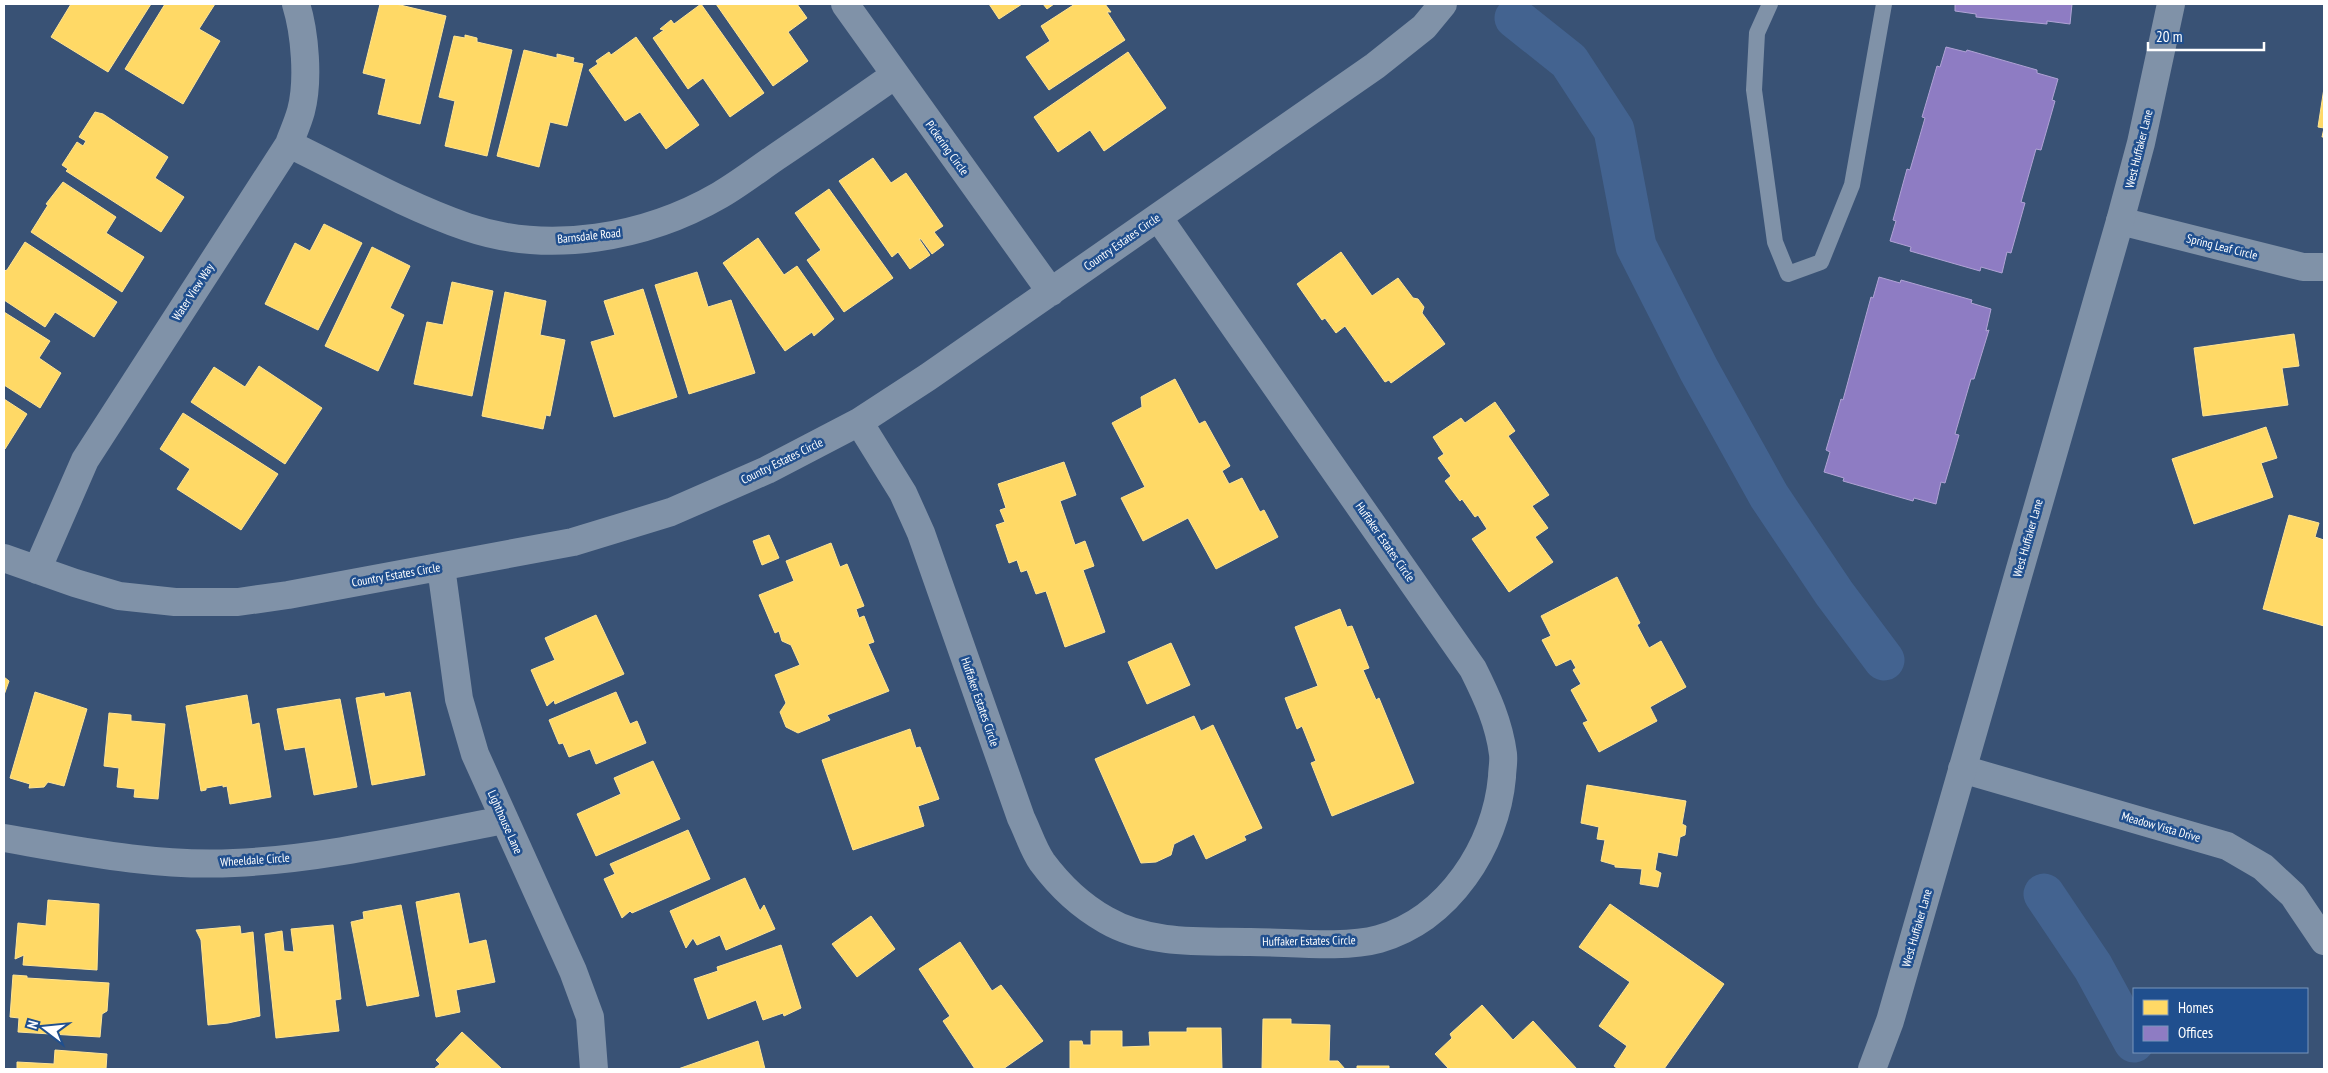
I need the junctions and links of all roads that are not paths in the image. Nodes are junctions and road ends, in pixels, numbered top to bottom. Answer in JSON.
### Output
{"nodes":[{"id":1,"x":296,"y":4,"type":"edge"},
{"id":2,"x":845,"y":4,"type":"edge"},
{"id":3,"x":1443,"y":4,"type":"edge"},
{"id":4,"x":1770,"y":4,"type":"edge"},
{"id":5,"x":1884,"y":4,"type":"edge"},
{"id":6,"x":2171,"y":4,"type":"edge"},
{"id":7,"x":895,"y":76,"type":"junction"},
{"id":8,"x":289,"y":144,"type":"junction"},
{"id":9,"x":1158,"y":217,"type":"junction"},
{"id":10,"x":2120,"y":221,"type":"junction"},
{"id":11,"x":2324,"y":267,"type":"edge"},
{"id":12,"x":1050,"y":292,"type":"junction"},
{"id":13,"x":859,"y":422,"type":"junction"},
{"id":14,"x":4,"y":558,"type":"edge"},
{"id":15,"x":441,"y":567,"type":"junction"},
{"id":16,"x":37,"y":570,"type":"junction"},
{"id":17,"x":1962,"y":769,"type":"junction"},
{"id":18,"x":504,"y":820,"type":"junction"},
{"id":19,"x":4,"y":838,"type":"edge"},
{"id":20,"x":2324,"y":941,"type":"edge"},
{"id":21,"x":594,"y":1069,"type":"edge"},
{"id":22,"x":1872,"y":1069,"type":"edge"}],
"edges":[{"from":1,"to":8,"type":"street","name":"Water View Way"},
{"from":2,"to":7,"type":"street","name":"Pickering Circle"},
{"from":3,"to":9,"type":"street","name":"Country Estates Circle"},
{"from":4,"to":5,"type":"lane"},
{"from":6,"to":10,"type":"street","name":"West Huffaker Lane"},
{"from":7,"to":8,"type":"street","name":"Barnsdale Road"},
{"from":7,"to":12,"type":"street","name":"Pickering Circle"},
{"from":8,"to":16,"type":"street","name":"Water View Way"},
{"from":9,"to":12,"type":"street","name":"Country Estates Circle"},
{"from":9,"to":13,"type":"street","name":"Huffaker Estates Circle"},
{"from":10,"to":11,"type":"street","name":"Spring Leaf Circle"},
{"from":10,"to":17,"type":"street","name":"West Huffaker Lane"},
{"from":12,"to":13,"type":"street","name":"Country Estates Circle"},
{"from":13,"to":15,"type":"street","name":"Country Estates Circle"},
{"from":14,"to":16,"type":"street","name":"Country Estates Circle"},
{"from":15,"to":16,"type":"street","name":"Country Estates Circle"},
{"from":15,"to":18,"type":"street","name":"Lighthouse Lane"},
{"from":17,"to":20,"type":"street","name":"Meadow Vista Drive"},
{"from":17,"to":22,"type":"street","name":"West Huffaker Lane"},
{"from":18,"to":19,"type":"street","name":"Wheeldale Circle"},
{"from":18,"to":21,"type":"street","name":"Lighthouse Lane"}]}
